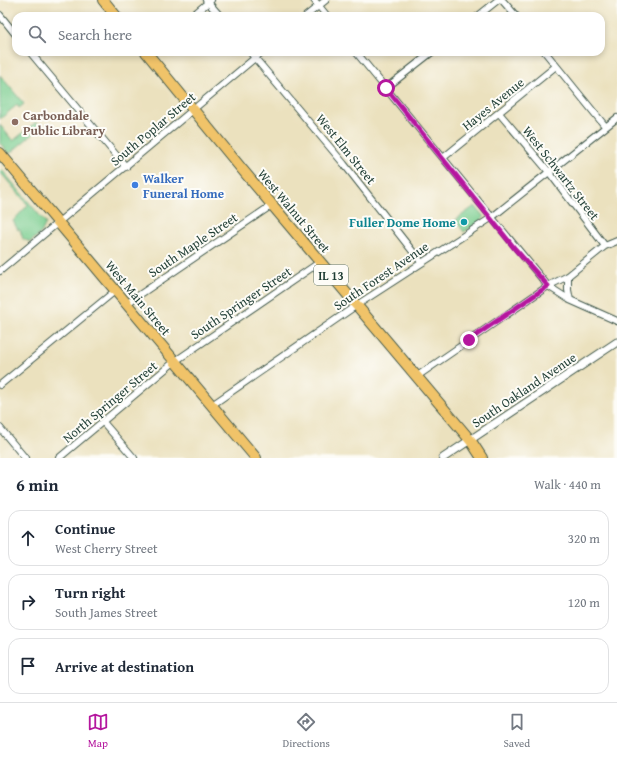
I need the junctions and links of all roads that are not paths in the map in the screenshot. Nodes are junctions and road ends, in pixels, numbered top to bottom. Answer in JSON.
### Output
{"nodes":[{"id":1,"x":103,"y":0,"type":"edge"},
{"id":2,"x":314,"y":0,"type":"edge"},
{"id":3,"x":326,"y":0,"type":"edge"},
{"id":4,"x":498,"y":0,"type":"edge"},
{"id":5,"x":502,"y":0,"type":"edge"},
{"id":6,"x":209,"y":1,"type":"edge"},
{"id":7,"x":318,"y":6,"type":"junction"},
{"id":8,"x":113,"y":12,"type":"edge"},
{"id":9,"x":197,"y":12,"type":"edge"},
{"id":10,"x":217,"y":12,"type":"edge"},
{"id":11,"x":311,"y":12,"type":"edge"},
{"id":12,"x":323,"y":12,"type":"edge"},
{"id":13,"x":483,"y":12,"type":"edge"},
{"id":14,"x":512,"y":12,"type":"edge"},
{"id":15,"x":0,"y":15,"type":"edge"},
{"id":16,"x":12,"y":30,"type":"edge"},
{"id":17,"x":33,"y":56,"type":"edge"},
{"id":18,"x":150,"y":56,"type":"edge"},
{"id":19,"x":257,"y":56,"type":"edge"},
{"id":20,"x":359,"y":56,"type":"edge"},
{"id":21,"x":427,"y":56,"type":"edge"},
{"id":22,"x":548,"y":56,"type":"edge"},
{"id":23,"x":255,"y":58,"type":"junction"},
{"id":24,"x":556,"y":66,"type":"junction"},
{"id":25,"x":386,"y":88,"type":"junction"},
{"id":26,"x":193,"y":109,"type":"junction"},
{"id":27,"x":499,"y":113,"type":"junction"},
{"id":28,"x":617,"y":118,"type":"edge"},
{"id":29,"x":605,"y":126,"type":"junction"},
{"id":30,"x":0,"y":153,"type":"edge"},
{"id":31,"x":443,"y":158,"type":"junction"},
{"id":32,"x":126,"y":167,"type":"junction"},
{"id":33,"x":549,"y":172,"type":"junction"},
{"id":34,"x":272,"y":205,"type":"junction"},
{"id":35,"x":491,"y":218,"type":"junction"},
{"id":36,"x":58,"y":222,"type":"junction"},
{"id":37,"x":617,"y":241,"type":"edge"},
{"id":38,"x":606,"y":246,"type":"junction"},
{"id":39,"x":320,"y":262,"type":"junction"},
{"id":40,"x":421,"y":262,"type":"junction"},
{"id":41,"x":0,"y":271,"type":"edge"},
{"id":42,"x":568,"y":276,"type":"junction"},
{"id":43,"x":548,"y":286,"type":"junction"},
{"id":44,"x":114,"y":291,"type":"junction"},
{"id":45,"x":570,"y":300,"type":"junction"},
{"id":46,"x":126,"y":304,"type":"junction"},
{"id":47,"x":357,"y":305,"type":"junction"},
{"id":48,"x":617,"y":321,"type":"edge"},
{"id":49,"x":617,"y":342,"type":"edge"},
{"id":50,"x":174,"y":362,"type":"junction"},
{"id":51,"x":416,"y":377,"type":"junction"},
{"id":52,"x":0,"y":385,"type":"edge"},
{"id":53,"x":212,"y":404,"type":"junction"},
{"id":54,"x":104,"y":422,"type":"junction"},
{"id":55,"x":0,"y":428,"type":"edge"},
{"id":56,"x":471,"y":440,"type":"junction"},
{"id":57,"x":25,"y":458,"type":"edge"},
{"id":58,"x":59,"y":458,"type":"edge"},
{"id":59,"x":134,"y":458,"type":"edge"},
{"id":60,"x":256,"y":458,"type":"edge"},
{"id":61,"x":443,"y":458,"type":"edge"},
{"id":62,"x":482,"y":458,"type":"edge"}],
"edges":[{"from":1,"to":8,"type":"highway"},
{"from":2,"to":7,"type":"street"},
{"from":3,"to":7,"type":"street"},
{"from":4,"to":13,"type":"street"},
{"from":5,"to":14,"type":"street"},
{"from":6,"to":9,"type":"street"},
{"from":6,"to":10,"type":"street"},
{"from":7,"to":11,"type":"street"},
{"from":7,"to":12,"type":"street"},
{"from":15,"to":16,"type":"street"},
{"from":17,"to":32,"type":"street"},
{"from":18,"to":26,"type":"highway","name":"West Walnut Street","number":"IL 13"},
{"from":19,"to":23,"type":"street","name":"South Poplar Street"},
{"from":20,"to":25,"type":"street"},
{"from":21,"to":25,"type":"street"},
{"from":22,"to":24,"type":"street"},
{"from":23,"to":26,"type":"street","name":"South Poplar Street"},
{"from":23,"to":40,"type":"street","name":"West Elm Street"},
{"from":24,"to":27,"type":"street","name":"Hayes Avenue"},
{"from":24,"to":29,"type":"street"},
{"from":25,"to":31,"type":"street"},
{"from":26,"to":32,"type":"street","name":"South Poplar Street"},
{"from":26,"to":34,"type":"highway","name":"West Walnut Street","number":"IL 13"},
{"from":27,"to":31,"type":"street","name":"Hayes Avenue"},
{"from":27,"to":33,"type":"street","name":"West Schwartz Street"},
{"from":28,"to":29,"type":"street","name":"South Forest Avenue"},
{"from":29,"to":33,"type":"street","name":"South Forest Avenue"},
{"from":30,"to":36,"type":"highway","name":"West Main Street"},
{"from":31,"to":35,"type":"street"},
{"from":32,"to":36,"type":"street","name":"South Poplar Street"},
{"from":33,"to":35,"type":"street","name":"South Forest Avenue"},
{"from":33,"to":38,"type":"street","name":"West Schwartz Street"},
{"from":34,"to":39,"type":"highway","name":"West Walnut Street","number":"IL 13"},
{"from":34,"to":46,"type":"street","name":"South Maple Street"},
{"from":35,"to":40,"type":"street","name":"South Forest Avenue"},
{"from":35,"to":43,"type":"street"},
{"from":36,"to":41,"type":"street","name":"South Poplar Street"},
{"from":36,"to":44,"type":"highway","name":"West Main Street"},
{"from":37,"to":38,"type":"street"},
{"from":38,"to":42,"type":"street"},
{"from":39,"to":47,"type":"highway","name":"West Walnut Street","number":"IL 13"},
{"from":39,"to":50,"type":"street","name":"South Springer Street"},
{"from":40,"to":47,"type":"street","name":"South Forest Avenue"},
{"from":42,"to":43,"type":"street"},
{"from":42,"to":45,"type":"street"},
{"from":43,"to":45,"type":"street"},
{"from":43,"to":51,"type":"street"},
{"from":44,"to":46,"type":"highway","name":"West Main Street"},
{"from":44,"to":52,"type":"street"},
{"from":45,"to":48,"type":"street"},
{"from":46,"to":50,"type":"highway","name":"West Main Street"},
{"from":47,"to":51,"type":"highway","name":"West Walnut Street","number":"IL 13"},
{"from":47,"to":53,"type":"street","name":"South Forest Avenue"},
{"from":49,"to":56,"type":"street","name":"South Oakland Avenue"},
{"from":50,"to":53,"type":"highway","name":"West Main Street"},
{"from":50,"to":54,"type":"street","name":"North Springer Street"},
{"from":51,"to":56,"type":"highway","name":"West Walnut Street","number":"IL 13"},
{"from":53,"to":60,"type":"highway","name":"West Main Street"},
{"from":54,"to":58,"type":"street","name":"North Springer Street"},
{"from":54,"to":59,"type":"street"},
{"from":55,"to":57,"type":"street"},
{"from":56,"to":61,"type":"street","name":"South Oakland Avenue"},
{"from":56,"to":62,"type":"highway","number":"IL 13"}]}
